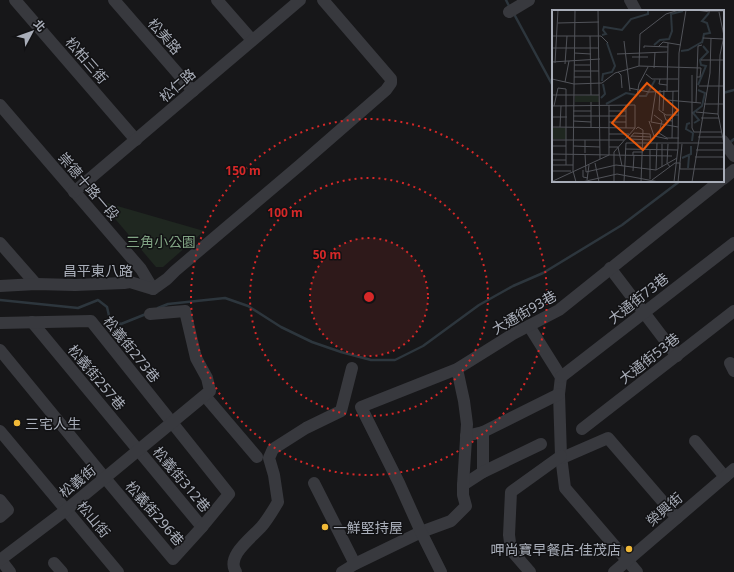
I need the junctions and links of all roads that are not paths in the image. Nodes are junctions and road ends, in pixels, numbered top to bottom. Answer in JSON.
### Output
{"nodes":[{"id":1,"x":16,"y":0,"type":"edge"},
{"id":2,"x":114,"y":0,"type":"edge"},
{"id":3,"x":217,"y":0,"type":"edge"},
{"id":4,"x":300,"y":0,"type":"edge"},
{"id":5,"x":323,"y":0,"type":"edge"},
{"id":6,"x":529,"y":0,"type":"edge"},
{"id":7,"x":630,"y":0,"type":"edge"},
{"id":8,"x":635,"y":10,"type":"edge"},
{"id":9,"x":509,"y":12,"type":"dead end"},
{"id":10,"x":252,"y":40,"type":"junction"},
{"id":11,"x":193,"y":91,"type":"junction"},
{"id":12,"x":0,"y":105,"type":"edge"},
{"id":13,"x":136,"y":140,"type":"junction"},
{"id":14,"x":724,"y":142,"type":"edge"},
{"id":15,"x":734,"y":156,"type":"edge"},
{"id":16,"x":734,"y":170,"type":"edge"},
{"id":17,"x":724,"y":178,"type":"edge"},
{"id":18,"x":719,"y":182,"type":"edge"},
{"id":19,"x":74,"y":192,"type":"junction"},
{"id":20,"x":0,"y":243,"type":"edge"},
{"id":21,"x":734,"y":243,"type":"edge"},
{"id":22,"x":610,"y":268,"type":"junction"},
{"id":23,"x":36,"y":284,"type":"junction"},
{"id":24,"x":0,"y":286,"type":"edge"},
{"id":25,"x":153,"y":289,"type":"junction"},
{"id":26,"x":734,"y":311,"type":"edge"},
{"id":27,"x":644,"y":313,"type":"junction"},
{"id":28,"x":150,"y":314,"type":"dead end"},
{"id":29,"x":32,"y":322,"type":"junction"},
{"id":30,"x":0,"y":323,"type":"edge"},
{"id":31,"x":529,"y":326,"type":"junction"},
{"id":32,"x":0,"y":350,"type":"edge"},
{"id":33,"x":677,"y":356,"type":"junction"},
{"id":34,"x":352,"y":368,"type":"dead end"},
{"id":35,"x":457,"y":369,"type":"junction"},
{"id":36,"x":561,"y":377,"type":"junction"},
{"id":37,"x":559,"y":394,"type":"junction"},
{"id":38,"x":204,"y":396,"type":"junction"},
{"id":39,"x":172,"y":423,"type":"junction"},
{"id":40,"x":582,"y":429,"type":"dead end"},
{"id":41,"x":0,"y":431,"type":"edge"},
{"id":42,"x":483,"y":432,"type":"junction"},
{"id":43,"x":466,"y":436,"type":"junction"},
{"id":44,"x":695,"y":441,"type":"dead end"},
{"id":45,"x":541,"y":444,"type":"dead end"},
{"id":46,"x":138,"y":450,"type":"junction"},
{"id":47,"x":257,"y":457,"type":"dead end"},
{"id":48,"x":562,"y":457,"type":"junction"},
{"id":49,"x":483,"y":472,"type":"junction"},
{"id":50,"x":729,"y":473,"type":"edge"},
{"id":51,"x":105,"y":478,"type":"junction"},
{"id":52,"x":314,"y":483,"type":"dead end"},
{"id":53,"x":463,"y":485,"type":"junction"},
{"id":54,"x":0,"y":500,"type":"edge"},
{"id":55,"x":66,"y":510,"type":"junction"},
{"id":56,"x":0,"y":517,"type":"edge"},
{"id":57,"x":677,"y":518,"type":"junction"},
{"id":58,"x":202,"y":527,"type":"junction"},
{"id":59,"x":421,"y":532,"type":"junction"},
{"id":60,"x":0,"y":560,"type":"edge"},
{"id":61,"x":628,"y":560,"type":"junction"},
{"id":62,"x":355,"y":564,"type":"junction"},
{"id":63,"x":10,"y":572,"type":"edge"},
{"id":64,"x":118,"y":572,"type":"edge"},
{"id":65,"x":236,"y":572,"type":"edge"},
{"id":66,"x":342,"y":572,"type":"edge"},
{"id":67,"x":441,"y":572,"type":"edge"},
{"id":68,"x":530,"y":572,"type":"edge"},
{"id":69,"x":614,"y":572,"type":"edge"},
{"id":70,"x":638,"y":572,"type":"edge"}],
"edges":[{"from":1,"to":13,"type":"street","name":"松柏三街"},
{"from":2,"to":11,"type":"street","name":"松美路"},
{"from":3,"to":10,"type":"street"},
{"from":4,"to":10,"type":"street","name":"松仁路"},
{"from":5,"to":25,"type":"street"},
{"from":6,"to":9,"type":"street"},
{"from":7,"to":8,"type":"street"},
{"from":10,"to":11,"type":"street","name":"松仁路"},
{"from":11,"to":13,"type":"street","name":"松仁路"},
{"from":12,"to":19,"type":"street","name":"崇德十路一段"},
{"from":13,"to":19,"type":"street","name":"松仁路"},
{"from":14,"to":15,"type":"street"},
{"from":16,"to":17,"type":"street"},
{"from":18,"to":22,"type":"street","name":"大通街93巷"},
{"from":19,"to":25,"type":"street","name":"崇德十路一段"},
{"from":20,"to":23,"type":"street"},
{"from":21,"to":27,"type":"street","name":"大通街73巷"},
{"from":22,"to":27,"type":"street"},
{"from":22,"to":31,"type":"street","name":"大通街93巷"},
{"from":23,"to":24,"type":"street","name":"昌平東八路"},
{"from":23,"to":25,"type":"street","name":"昌平東八路"},
{"from":26,"to":33,"type":"street","name":"大通街53巷"},
{"from":27,"to":33,"type":"street"},
{"from":27,"to":36,"type":"street","name":"大通街73巷"},
{"from":28,"to":38,"type":"street"},
{"from":29,"to":30,"type":"street"},
{"from":29,"to":39,"type":"street","name":"松義街273巷"},
{"from":29,"to":46,"type":"street","name":"松義街257巷"},
{"from":31,"to":35,"type":"street","name":"大通街93巷"},
{"from":31,"to":36,"type":"street"},
{"from":32,"to":51,"type":"street"},
{"from":33,"to":40,"type":"street","name":"大通街53巷"},
{"from":34,"to":65,"type":"street"},
{"from":35,"to":43,"type":"street"},
{"from":35,"to":59,"type":"street","name":"大通街93巷"},
{"from":36,"to":37,"type":"street"},
{"from":37,"to":42,"type":"street"},
{"from":37,"to":48,"type":"street"},
{"from":38,"to":39,"type":"street","name":"松義街"},
{"from":38,"to":47,"type":"street"},
{"from":39,"to":46,"type":"street","name":"松義街"},
{"from":39,"to":58,"type":"street","name":"松義街296巷"},
{"from":41,"to":55,"type":"street","name":"松山街"},
{"from":42,"to":43,"type":"street"},
{"from":42,"to":49,"type":"street"},
{"from":43,"to":53,"type":"street"},
{"from":44,"to":50,"type":"street"},
{"from":45,"to":49,"type":"street"},
{"from":46,"to":51,"type":"street","name":"松義街"},
{"from":46,"to":58,"type":"street","name":"松義街312巷"},
{"from":48,"to":57,"type":"street"},
{"from":48,"to":61,"type":"street"},
{"from":48,"to":68,"type":"street"},
{"from":49,"to":53,"type":"street"},
{"from":50,"to":57,"type":"street","name":"榮興街"},
{"from":51,"to":55,"type":"street","name":"松義街"},
{"from":51,"to":58,"type":"street","name":"松義街296巷"},
{"from":52,"to":62,"type":"street"},
{"from":53,"to":59,"type":"street"},
{"from":54,"to":56,"type":"street"},
{"from":55,"to":60,"type":"street","name":"松義街"},
{"from":55,"to":64,"type":"street","name":"松山街"},
{"from":57,"to":61,"type":"street","name":"榮興街"},
{"from":59,"to":62,"type":"street"},
{"from":59,"to":67,"type":"street"},
{"from":60,"to":63,"type":"street"},
{"from":61,"to":69,"type":"street","name":"榮興街"},
{"from":61,"to":70,"type":"street"},
{"from":62,"to":66,"type":"street"}]}
